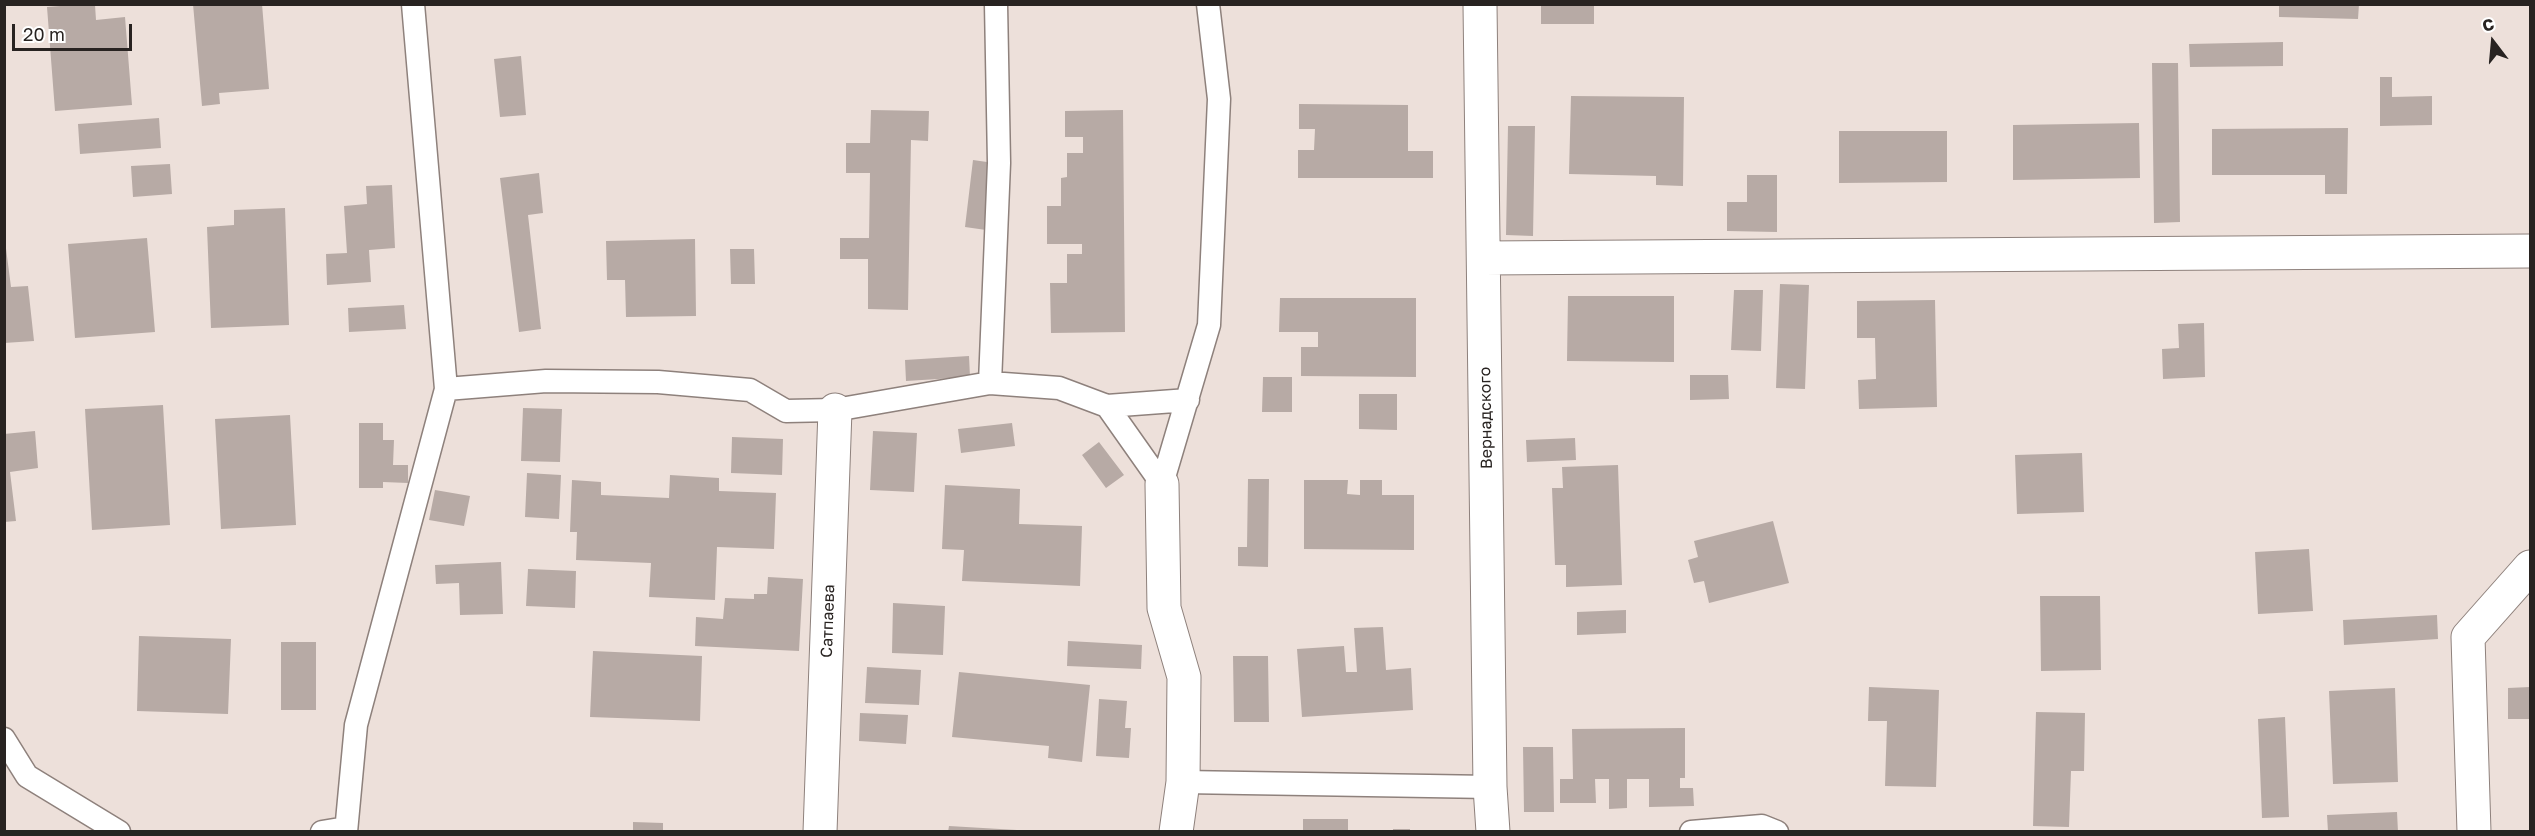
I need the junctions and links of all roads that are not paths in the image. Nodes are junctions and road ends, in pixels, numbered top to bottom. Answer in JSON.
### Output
{"nodes":[{"id":1,"x":413,"y":4,"type":"edge"},
{"id":2,"x":996,"y":4,"type":"edge"},
{"id":3,"x":1208,"y":4,"type":"edge"},
{"id":4,"x":1480,"y":4,"type":"edge"},
{"id":5,"x":2530,"y":251,"type":"edge"},
{"id":6,"x":1484,"y":258,"type":"junction"},
{"id":7,"x":990,"y":383,"type":"junction"},
{"id":8,"x":446,"y":389,"type":"junction"},
{"id":9,"x":1188,"y":400,"type":"junction"},
{"id":10,"x":1107,"y":406,"type":"junction"},
{"id":11,"x":835,"y":410,"type":"junction"},
{"id":12,"x":1162,"y":484,"type":"junction"},
{"id":13,"x":2530,"y":567,"type":"edge"},
{"id":14,"x":4,"y":739,"type":"edge"},
{"id":15,"x":1183,"y":782,"type":"junction"},
{"id":16,"x":1490,"y":787,"type":"junction"},
{"id":17,"x":346,"y":830,"type":"edge"},
{"id":18,"x":119,"y":831,"type":"edge"},
{"id":19,"x":322,"y":831,"type":"edge"},
{"id":20,"x":820,"y":831,"type":"edge"},
{"id":21,"x":1176,"y":831,"type":"edge"},
{"id":22,"x":1493,"y":831,"type":"edge"},
{"id":23,"x":1691,"y":831,"type":"edge"},
{"id":24,"x":1777,"y":831,"type":"edge"},
{"id":25,"x":2474,"y":831,"type":"edge"}],
"edges":[{"from":1,"to":8,"type":"lane"},
{"from":2,"to":7,"type":"lane"},
{"from":3,"to":9,"type":"lane"},
{"from":4,"to":6,"type":"street","name":"Вернадского"},
{"from":5,"to":6,"type":"street"},
{"from":6,"to":16,"type":"street","name":"Вернадского"},
{"from":7,"to":10,"type":"lane"},
{"from":7,"to":11,"type":"lane"},
{"from":8,"to":11,"type":"lane"},
{"from":8,"to":17,"type":"lane"},
{"from":9,"to":10,"type":"lane"},
{"from":9,"to":12,"type":"lane"},
{"from":10,"to":12,"type":"lane"},
{"from":11,"to":20,"type":"street","name":"Сатпаева"},
{"from":12,"to":15,"type":"street"},
{"from":13,"to":25,"type":"street"},
{"from":14,"to":18,"type":"lane"},
{"from":15,"to":16,"type":"lane"},
{"from":15,"to":21,"type":"street"},
{"from":16,"to":22,"type":"street","name":"Вернадского"},
{"from":17,"to":19,"type":"lane"},
{"from":23,"to":24,"type":"lane"}]}
